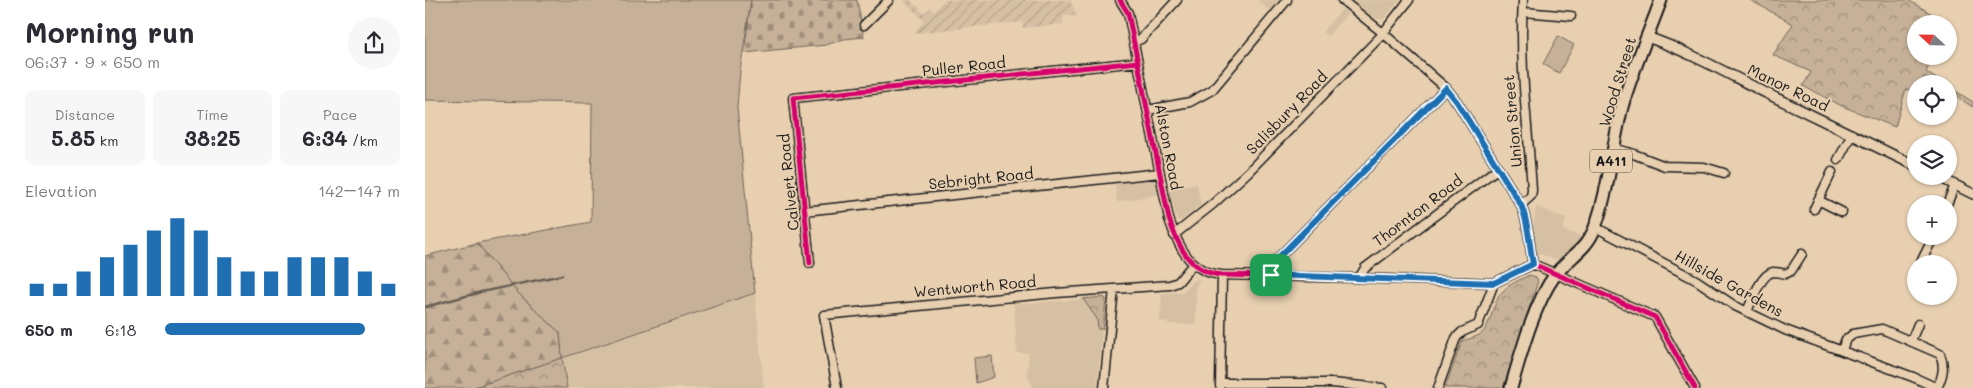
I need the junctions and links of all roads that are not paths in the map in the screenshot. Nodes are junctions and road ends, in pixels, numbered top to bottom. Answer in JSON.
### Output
{"nodes":[{"id":1,"x":889,"y":0,"type":"edge"},
{"id":2,"x":1120,"y":0,"type":"edge"},
{"id":3,"x":1177,"y":0,"type":"edge"},
{"id":4,"x":1287,"y":0,"type":"edge"},
{"id":5,"x":1342,"y":0,"type":"edge"},
{"id":6,"x":1409,"y":0,"type":"edge"},
{"id":7,"x":1523,"y":0,"type":"edge"},
{"id":8,"x":1661,"y":0,"type":"edge"},
{"id":9,"x":1523,"y":12,"type":"junction"},
{"id":10,"x":1571,"y":16,"type":"dead end"},
{"id":11,"x":865,"y":25,"type":"dead end"},
{"id":12,"x":1383,"y":33,"type":"junction"},
{"id":13,"x":1647,"y":37,"type":"junction"},
{"id":14,"x":1134,"y":42,"type":"junction"},
{"id":15,"x":1138,"y":62,"type":"junction"},
{"id":16,"x":1446,"y":88,"type":"junction"},
{"id":17,"x":793,"y":98,"type":"joint"},
{"id":18,"x":1147,"y":110,"type":"junction"},
{"id":19,"x":1852,"y":134,"type":"junction"},
{"id":20,"x":1613,"y":148,"type":"junction"},
{"id":21,"x":1838,"y":160,"type":"dead end"},
{"id":22,"x":1907,"y":162,"type":"edge"},
{"id":23,"x":1497,"y":169,"type":"junction"},
{"id":24,"x":1832,"y":172,"type":"dead end"},
{"id":25,"x":1161,"y":173,"type":"junction"},
{"id":26,"x":1724,"y":173,"type":"dead end"},
{"id":27,"x":1955,"y":185,"type":"joint"},
{"id":28,"x":1973,"y":194,"type":"edge"},
{"id":29,"x":1951,"y":195,"type":"edge"},
{"id":30,"x":1818,"y":200,"type":"junction"},
{"id":31,"x":1521,"y":205,"type":"junction"},
{"id":32,"x":1813,"y":209,"type":"dead end"},
{"id":33,"x":804,"y":211,"type":"junction"},
{"id":34,"x":1841,"y":212,"type":"dead end"},
{"id":35,"x":1595,"y":227,"type":"junction"},
{"id":36,"x":1174,"y":234,"type":"junction"},
{"id":37,"x":1802,"y":254,"type":"dead end"},
{"id":38,"x":810,"y":262,"type":"dead end"},
{"id":39,"x":1193,"y":264,"type":"junction"},
{"id":40,"x":1533,"y":264,"type":"junction"},
{"id":41,"x":1556,"y":274,"type":"junction"},
{"id":42,"x":1221,"y":275,"type":"junction"},
{"id":43,"x":1271,"y":275,"type":"junction"},
{"id":44,"x":1359,"y":278,"type":"junction"},
{"id":45,"x":1494,"y":283,"type":"junction"},
{"id":46,"x":1114,"y":289,"type":"junction"},
{"id":47,"x":1747,"y":312,"type":"junction"},
{"id":48,"x":1918,"y":324,"type":"dead end"},
{"id":49,"x":1911,"y":341,"type":"junction"},
{"id":50,"x":1842,"y":351,"type":"junction"},
{"id":51,"x":1220,"y":386,"type":"edge"},
{"id":52,"x":837,"y":388,"type":"edge"},
{"id":53,"x":1104,"y":388,"type":"edge"},
{"id":54,"x":1382,"y":388,"type":"edge"},
{"id":55,"x":1438,"y":388,"type":"edge"},
{"id":56,"x":1511,"y":388,"type":"edge"},
{"id":57,"x":1695,"y":388,"type":"edge"},
{"id":58,"x":1937,"y":388,"type":"edge"}],
"edges":[{"from":1,"to":11,"type":"street"},
{"from":2,"to":14,"type":"street","name":"Alston Road"},
{"from":3,"to":14,"type":"street"},
{"from":4,"to":18,"type":"street"},
{"from":5,"to":12,"type":"street"},
{"from":6,"to":12,"type":"street","name":"Salisbury Road"},
{"from":7,"to":9,"type":"street","name":"Union Street"},
{"from":8,"to":13,"type":"main road","name":"Wood Street","number":"A411"},
{"from":9,"to":10,"type":"street"},
{"from":9,"to":31,"type":"street","name":"Union Street"},
{"from":12,"to":16,"type":"street"},
{"from":12,"to":36,"type":"street","name":"Salisbury Road"},
{"from":13,"to":19,"type":"street","name":"Manor Road"},
{"from":13,"to":20,"type":"main road","name":"Wood Street","number":"A411"},
{"from":14,"to":15,"type":"street","name":"Alston Road"},
{"from":15,"to":17,"type":"street","name":"Puller Road"},
{"from":15,"to":18,"type":"street","name":"Alston Road"},
{"from":16,"to":23,"type":"street"},
{"from":16,"to":43,"type":"street"},
{"from":17,"to":33,"type":"street","name":"Calvert Road"},
{"from":18,"to":25,"type":"street","name":"Alston Road"},
{"from":19,"to":21,"type":"street"},
{"from":19,"to":22,"type":"street","name":"Manor Road"},
{"from":20,"to":26,"type":"street"},
{"from":20,"to":35,"type":"main road","name":"Wood Street","number":"A411"},
{"from":23,"to":31,"type":"street"},
{"from":23,"to":44,"type":"street","name":"Thornton Road"},
{"from":24,"to":30,"type":"street"},
{"from":25,"to":33,"type":"street","name":"Sebright Road"},
{"from":25,"to":36,"type":"street","name":"Alston Road"},
{"from":27,"to":28,"type":"street"},
{"from":27,"to":29,"type":"street"},
{"from":30,"to":32,"type":"street"},
{"from":30,"to":34,"type":"street"},
{"from":31,"to":40,"type":"street"},
{"from":33,"to":38,"type":"street","name":"Calvert Road"},
{"from":35,"to":41,"type":"main road","name":"Wood Street","number":"A411"},
{"from":35,"to":47,"type":"street","name":"Hillside Gardens"},
{"from":36,"to":39,"type":"street","name":"Alston Road"},
{"from":37,"to":47,"type":"street"},
{"from":39,"to":42,"type":"street"},
{"from":39,"to":46,"type":"street","name":"Wentworth Road"},
{"from":40,"to":41,"type":"street"},
{"from":40,"to":45,"type":"street"},
{"from":41,"to":56,"type":"main road","name":"Wood Street","number":"A411"},
{"from":41,"to":57,"type":"street"},
{"from":42,"to":43,"type":"street"},
{"from":42,"to":51,"type":"street"},
{"from":43,"to":44,"type":"street"},
{"from":44,"to":45,"type":"street"},
{"from":45,"to":55,"type":"street"},
{"from":46,"to":52,"type":"street","name":"Wentworth Road"},
{"from":46,"to":53,"type":"street"},
{"from":47,"to":50,"type":"street","name":"Hillside Gardens"},
{"from":48,"to":49,"type":"street"},
{"from":49,"to":50,"type":"street"},
{"from":49,"to":58,"type":"street"},
{"from":50,"to":58,"type":"street","name":"Hillside Gardens"},
{"from":51,"to":54,"type":"street"}]}
